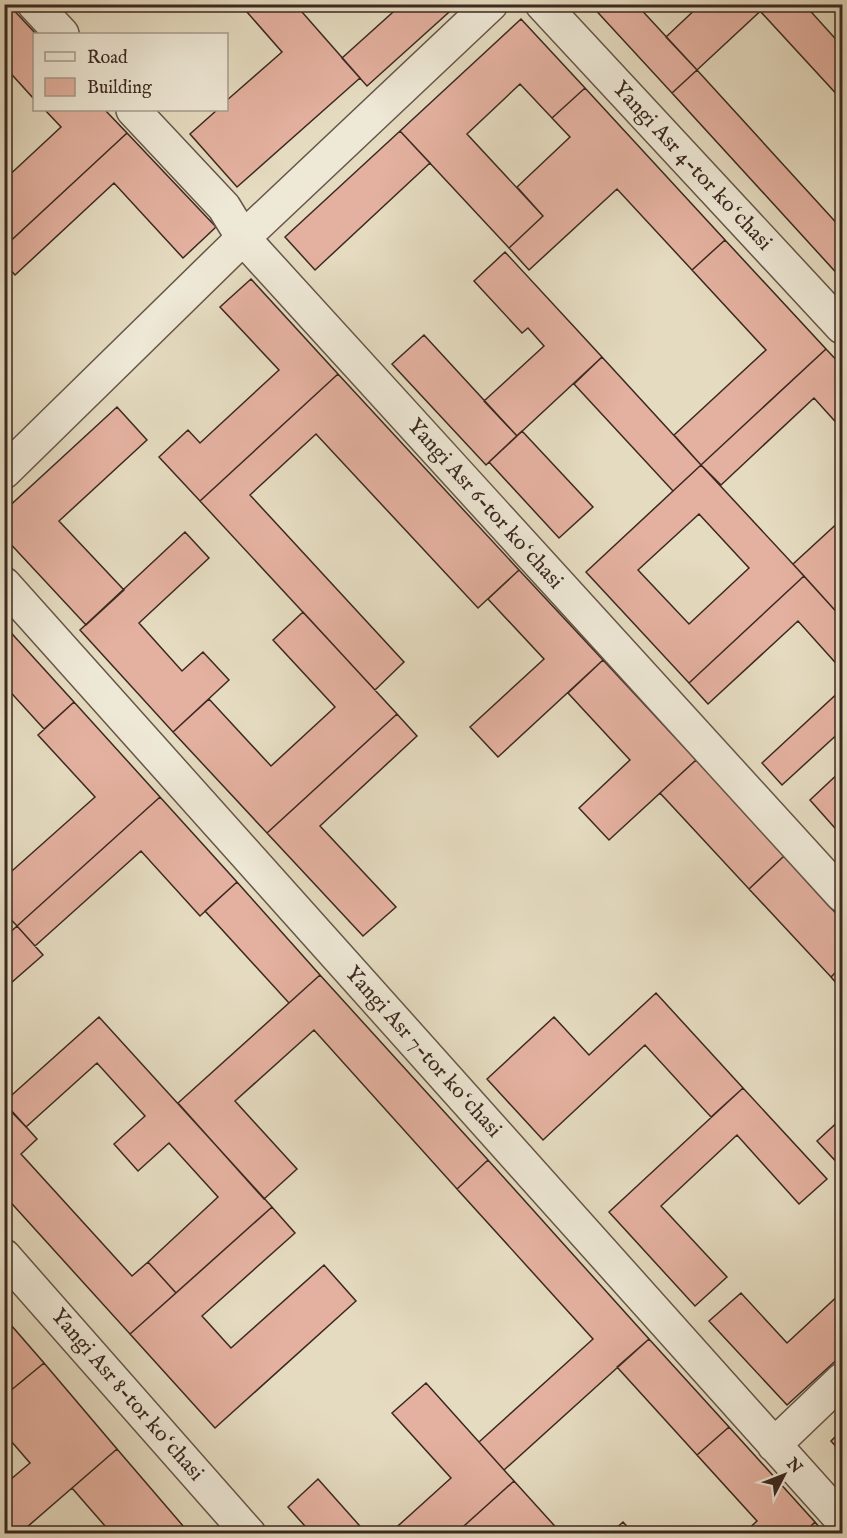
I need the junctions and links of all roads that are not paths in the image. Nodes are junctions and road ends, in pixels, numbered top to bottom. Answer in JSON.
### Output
{"nodes":[{"id":1,"x":34,"y":4,"type":"edge"},
{"id":2,"x":491,"y":4,"type":"edge"},
{"id":3,"x":542,"y":4,"type":"edge"},
{"id":4,"x":61,"y":33,"type":"edge"},
{"id":5,"x":133,"y":111,"type":"edge"},
{"id":6,"x":243,"y":238,"type":"junction"},
{"id":7,"x":843,"y":327,"type":"edge"},
{"id":8,"x":4,"y":472,"type":"edge"},
{"id":9,"x":4,"y":584,"type":"edge"},
{"id":10,"x":843,"y":895,"type":"edge"},
{"id":11,"x":4,"y":1256,"type":"edge"},
{"id":12,"x":843,"y":1380,"type":"edge"},
{"id":13,"x":774,"y":1444,"type":"junction"},
{"id":14,"x":843,"y":1520,"type":"edge"},
{"id":15,"x":244,"y":1532,"type":"edge"}],
"edges":[{"from":1,"to":4,"type":"street"},
{"from":2,"to":6,"type":"street"},
{"from":3,"to":7,"type":"street","name":"Yangi Asr 4-tor koʻchasi"},
{"from":5,"to":6,"type":"street","name":"Yangi Asr 6-tor koʻchasi"},
{"from":6,"to":8,"type":"street"},
{"from":6,"to":10,"type":"street","name":"Yangi Asr 6-tor koʻchasi"},
{"from":9,"to":13,"type":"street","name":"Yangi Asr 7-tor koʻchasi"},
{"from":11,"to":15,"type":"street","name":"Yangi Asr 8-tor koʻchasi"},
{"from":12,"to":13,"type":"street"},
{"from":13,"to":14,"type":"street","name":"Yangi Asr 7-tor koʻchasi"}]}
